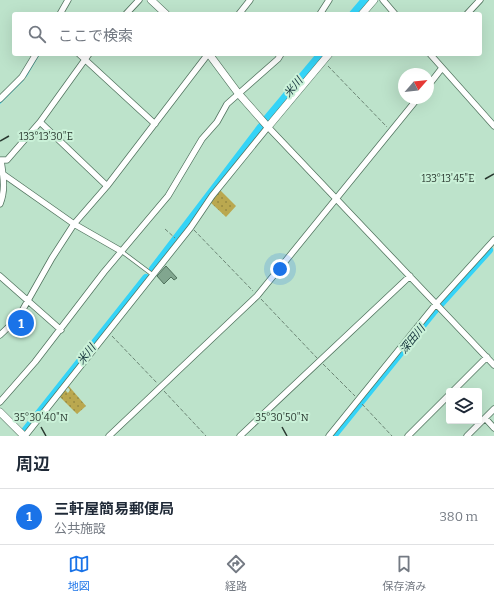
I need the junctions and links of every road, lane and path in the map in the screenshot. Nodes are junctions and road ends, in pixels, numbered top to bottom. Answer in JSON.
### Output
{"nodes":[{"id":1,"x":68,"y":0,"type":"edge"},
{"id":2,"x":139,"y":0,"type":"edge"},
{"id":3,"x":150,"y":0,"type":"edge"},
{"id":4,"x":250,"y":0,"type":"edge"},
{"id":5,"x":329,"y":0,"type":"edge"},
{"id":6,"x":374,"y":0,"type":"edge"},
{"id":7,"x":383,"y":0,"type":"edge"},
{"id":8,"x":480,"y":0,"type":"edge"},
{"id":9,"x":61,"y":12,"type":"edge"},
{"id":10,"x":128,"y":12,"type":"edge"},
{"id":11,"x":164,"y":12,"type":"edge"},
{"id":12,"x":241,"y":12,"type":"edge"},
{"id":13,"x":321,"y":12,"type":"edge"},
{"id":14,"x":364,"y":12,"type":"edge"},
{"id":15,"x":393,"y":12,"type":"edge"},
{"id":16,"x":469,"y":12,"type":"edge"},
{"id":17,"x":35,"y":56,"type":"edge"},
{"id":18,"x":81,"y":56,"type":"edge"},
{"id":19,"x":87,"y":56,"type":"edge"},
{"id":20,"x":206,"y":56,"type":"edge"},
{"id":21,"x":210,"y":56,"type":"edge"},
{"id":22,"x":280,"y":56,"type":"edge"},
{"id":23,"x":328,"y":56,"type":"edge"},
{"id":24,"x":432,"y":56,"type":"edge"},
{"id":25,"x":85,"y":59,"type":"junction"},
{"id":26,"x":324,"y":61,"type":"junction"},
{"id":27,"x":442,"y":68,"type":"junction"},
{"id":28,"x":434,"y":78,"type":"edge"},
{"id":29,"x":238,"y":93,"type":"junction"},
{"id":30,"x":0,"y":99,"type":"edge"},
{"id":31,"x":413,"y":104,"type":"edge"},
{"id":32,"x":40,"y":122,"type":"junction"},
{"id":33,"x":155,"y":124,"type":"junction"},
{"id":34,"x":268,"y":126,"type":"junction"},
{"id":35,"x":494,"y":126,"type":"edge"},
{"id":36,"x":391,"y":132,"type":"junction"},
{"id":37,"x":1,"y":160,"type":"edge"},
{"id":38,"x":2,"y":173,"type":"edge"},
{"id":39,"x":107,"y":186,"type":"junction"},
{"id":40,"x":337,"y":198,"type":"junction"},
{"id":41,"x":0,"y":204,"type":"edge"},
{"id":42,"x":74,"y":224,"type":"junction"},
{"id":43,"x":191,"y":227,"type":"junction"},
{"id":44,"x":165,"y":229,"type":"dead end"},
{"id":45,"x":175,"y":238,"type":"dead end"},
{"id":46,"x":494,"y":240,"type":"edge"},
{"id":47,"x":121,"y":251,"type":"junction"},
{"id":48,"x":152,"y":275,"type":"junction"},
{"id":49,"x":0,"y":276,"type":"edge"},
{"id":50,"x":410,"y":276,"type":"junction"},
{"id":51,"x":257,"y":296,"type":"junction"},
{"id":52,"x":29,"y":302,"type":"junction"},
{"id":53,"x":436,"y":304,"type":"junction"},
{"id":54,"x":61,"y":330,"type":"junction"},
{"id":55,"x":108,"y":332,"type":"junction"},
{"id":56,"x":0,"y":335,"type":"edge"},
{"id":57,"x":487,"y":357,"type":"junction"},
{"id":58,"x":320,"y":361,"type":"junction"},
{"id":59,"x":494,"y":365,"type":"edge"},
{"id":60,"x":160,"y":388,"type":"junction"},
{"id":61,"x":456,"y":388,"type":"edge"},
{"id":62,"x":446,"y":398,"type":"edge"},
{"id":63,"x":358,"y":400,"type":"junction"},
{"id":64,"x":0,"y":402,"type":"edge"},
{"id":65,"x":494,"y":409,"type":"edge"},
{"id":66,"x":0,"y":412,"type":"edge"},
{"id":67,"x":485,"y":418,"type":"junction"},
{"id":68,"x":494,"y":428,"type":"edge"},
{"id":69,"x":24,"y":436,"type":"edge"},
{"id":70,"x":109,"y":436,"type":"edge"},
{"id":71,"x":206,"y":436,"type":"edge"},
{"id":72,"x":240,"y":436,"type":"edge"},
{"id":73,"x":328,"y":436,"type":"edge"},
{"id":74,"x":392,"y":436,"type":"edge"},
{"id":75,"x":408,"y":436,"type":"edge"},
{"id":76,"x":468,"y":436,"type":"edge"}],
"edges":[{"from":1,"to":9,"type":"street"},
{"from":2,"to":10,"type":"street"},
{"from":3,"to":11,"type":"street"},
{"from":4,"to":12,"type":"street"},
{"from":5,"to":13,"type":"street"},
{"from":6,"to":14,"type":"street"},
{"from":7,"to":15,"type":"street"},
{"from":8,"to":16,"type":"street"},
{"from":17,"to":30,"type":"street"},
{"from":18,"to":25,"type":"street"},
{"from":19,"to":25,"type":"street"},
{"from":20,"to":33,"type":"street"},
{"from":21,"to":29,"type":"street"},
{"from":22,"to":29,"type":"street"},
{"from":23,"to":26,"type":"street"},
{"from":24,"to":27,"type":"street"},
{"from":25,"to":32,"type":"street"},
{"from":25,"to":33,"type":"street"},
{"from":26,"to":34,"type":"street"},
{"from":26,"to":36,"type":"path"},
{"from":27,"to":28,"type":"street"},
{"from":27,"to":35,"type":"street"},
{"from":29,"to":34,"type":"street"},
{"from":29,"to":47,"type":"street"},
{"from":31,"to":36,"type":"street"},
{"from":32,"to":37,"type":"street"},
{"from":32,"to":39,"type":"street"},
{"from":33,"to":39,"type":"street"},
{"from":34,"to":40,"type":"street"},
{"from":34,"to":43,"type":"street"},
{"from":36,"to":40,"type":"street"},
{"from":37,"to":38,"type":"street"},
{"from":38,"to":41,"type":"street"},
{"from":38,"to":42,"type":"street"},
{"from":39,"to":42,"type":"street"},
{"from":40,"to":50,"type":"street"},
{"from":40,"to":51,"type":"street"},
{"from":42,"to":47,"type":"street"},
{"from":42,"to":52,"type":"street"},
{"from":43,"to":48,"type":"street"},
{"from":43,"to":51,"type":"path"},
{"from":44,"to":45,"type":"path"},
{"from":46,"to":53,"type":"street"},
{"from":47,"to":48,"type":"lane"},
{"from":47,"to":54,"type":"street"},
{"from":48,"to":55,"type":"street"},
{"from":49,"to":52,"type":"street"},
{"from":50,"to":53,"type":"street"},
{"from":50,"to":58,"type":"street"},
{"from":51,"to":58,"type":"path"},
{"from":51,"to":60,"type":"street"},
{"from":52,"to":54,"type":"street"},
{"from":52,"to":56,"type":"street"},
{"from":53,"to":57,"type":"street"},
{"from":53,"to":63,"type":"street"},
{"from":54,"to":64,"type":"street"},
{"from":55,"to":60,"type":"path"},
{"from":55,"to":69,"type":"street"},
{"from":57,"to":59,"type":"street"},
{"from":57,"to":61,"type":"street"},
{"from":58,"to":63,"type":"path"},
{"from":58,"to":72,"type":"street"},
{"from":60,"to":70,"type":"street"},
{"from":60,"to":71,"type":"path"},
{"from":62,"to":75,"type":"street"},
{"from":63,"to":73,"type":"street"},
{"from":63,"to":74,"type":"path"},
{"from":65,"to":67,"type":"street"},
{"from":66,"to":69,"type":"street"},
{"from":67,"to":68,"type":"street"},
{"from":67,"to":76,"type":"street"}]}
